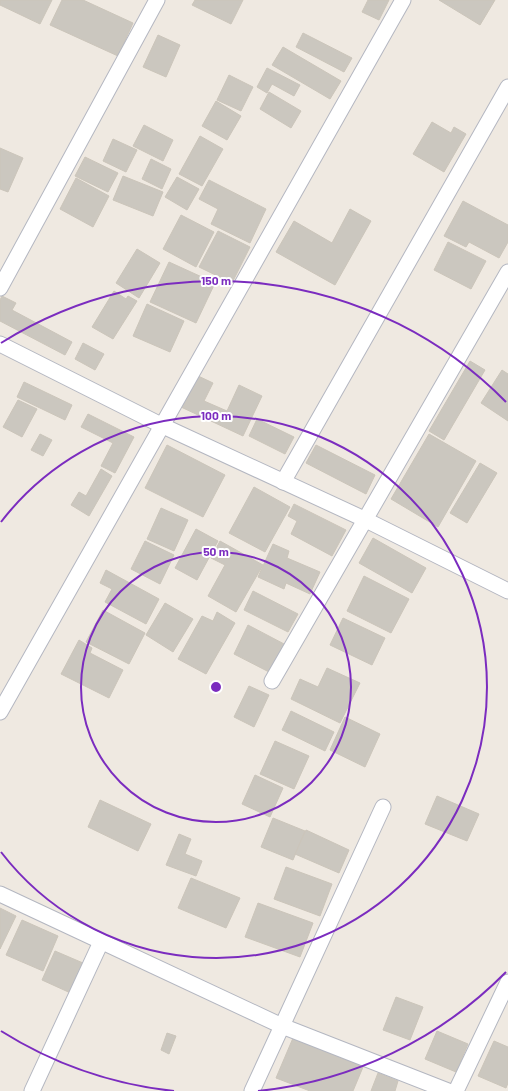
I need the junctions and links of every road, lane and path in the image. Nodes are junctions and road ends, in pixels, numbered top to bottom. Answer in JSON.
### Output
{"nodes":[{"id":1,"x":157,"y":0,"type":"edge"},
{"id":2,"x":403,"y":0,"type":"edge"},
{"id":3,"x":508,"y":87,"type":"edge"},
{"id":4,"x":508,"y":272,"type":"edge"},
{"id":5,"x":0,"y":288,"type":"edge"},
{"id":6,"x":0,"y":344,"type":"edge"},
{"id":7,"x":163,"y":426,"type":"junction"},
{"id":8,"x":283,"y":482,"type":"junction"},
{"id":9,"x":364,"y":519,"type":"junction"},
{"id":10,"x":508,"y":591,"type":"edge"},
{"id":11,"x":272,"y":681,"type":"dead end"},
{"id":12,"x":0,"y":712,"type":"edge"},
{"id":13,"x":384,"y":807,"type":"dead end"},
{"id":14,"x":0,"y":894,"type":"edge"},
{"id":15,"x":101,"y":942,"type":"junction"},
{"id":16,"x":508,"y":982,"type":"edge"},
{"id":17,"x":282,"y":1026,"type":"junction"},
{"id":18,"x":32,"y":1091,"type":"edge"},
{"id":19,"x":252,"y":1091,"type":"edge"},
{"id":20,"x":448,"y":1091,"type":"edge"},
{"id":21,"x":456,"y":1091,"type":"edge"}],
"edges":[{"from":1,"to":5,"type":"street"},
{"from":2,"to":7,"type":"street"},
{"from":3,"to":8,"type":"street"},
{"from":4,"to":9,"type":"street"},
{"from":6,"to":7,"type":"street"},
{"from":7,"to":8,"type":"street"},
{"from":7,"to":12,"type":"street"},
{"from":8,"to":9,"type":"street"},
{"from":9,"to":10,"type":"street"},
{"from":9,"to":11,"type":"street"},
{"from":13,"to":17,"type":"street"},
{"from":14,"to":15,"type":"street"},
{"from":15,"to":17,"type":"street"},
{"from":15,"to":18,"type":"street"},
{"from":16,"to":21,"type":"street"},
{"from":17,"to":19,"type":"street"},
{"from":17,"to":20,"type":"street"}]}
